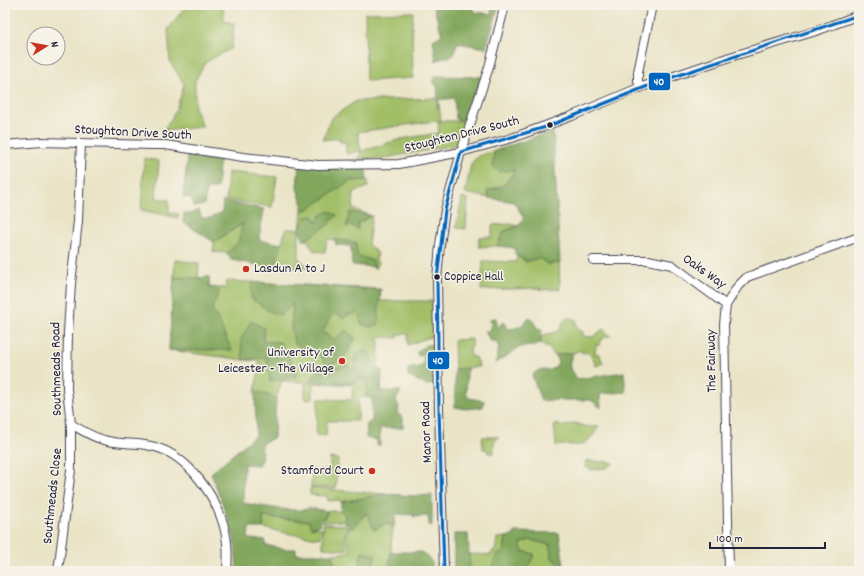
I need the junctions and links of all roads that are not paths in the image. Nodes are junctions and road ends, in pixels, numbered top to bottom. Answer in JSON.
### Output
{"nodes":[{"id":1,"x":504,"y":5,"type":"edge"},
{"id":2,"x":652,"y":5,"type":"edge"},
{"id":3,"x":859,"y":15,"type":"edge"},
{"id":4,"x":640,"y":88,"type":"junction"},
{"id":5,"x":81,"y":143,"type":"junction"},
{"id":6,"x":5,"y":145,"type":"edge"},
{"id":7,"x":461,"y":152,"type":"junction"},
{"id":8,"x":859,"y":237,"type":"edge"},
{"id":9,"x":593,"y":260,"type":"dead end"},
{"id":10,"x":726,"y":305,"type":"junction"},
{"id":11,"x":71,"y":424,"type":"junction"},
{"id":12,"x":58,"y":571,"type":"edge"},
{"id":13,"x":228,"y":571,"type":"edge"},
{"id":14,"x":444,"y":571,"type":"edge"},
{"id":15,"x":729,"y":571,"type":"edge"}],
"edges":[{"from":1,"to":7,"type":"street","name":"Manor Road"},
{"from":2,"to":4,"type":"street"},
{"from":3,"to":4,"type":"street","name":"Stoughton Drive South"},
{"from":4,"to":7,"type":"street","name":"Stoughton Drive South"},
{"from":5,"to":6,"type":"street","name":"Stoughton Drive South"},
{"from":5,"to":7,"type":"street","name":"Stoughton Drive South"},
{"from":5,"to":11,"type":"street","name":"Southmeads Road"},
{"from":7,"to":14,"type":"street","name":"Manor Road"},
{"from":8,"to":10,"type":"street","name":"The Fairway"},
{"from":9,"to":10,"type":"street","name":"Oaks Way"},
{"from":10,"to":15,"type":"street","name":"The Fairway"},
{"from":11,"to":12,"type":"street","name":"Southmeads Close"},
{"from":11,"to":13,"type":"street","name":"Southmeads Road"}]}
